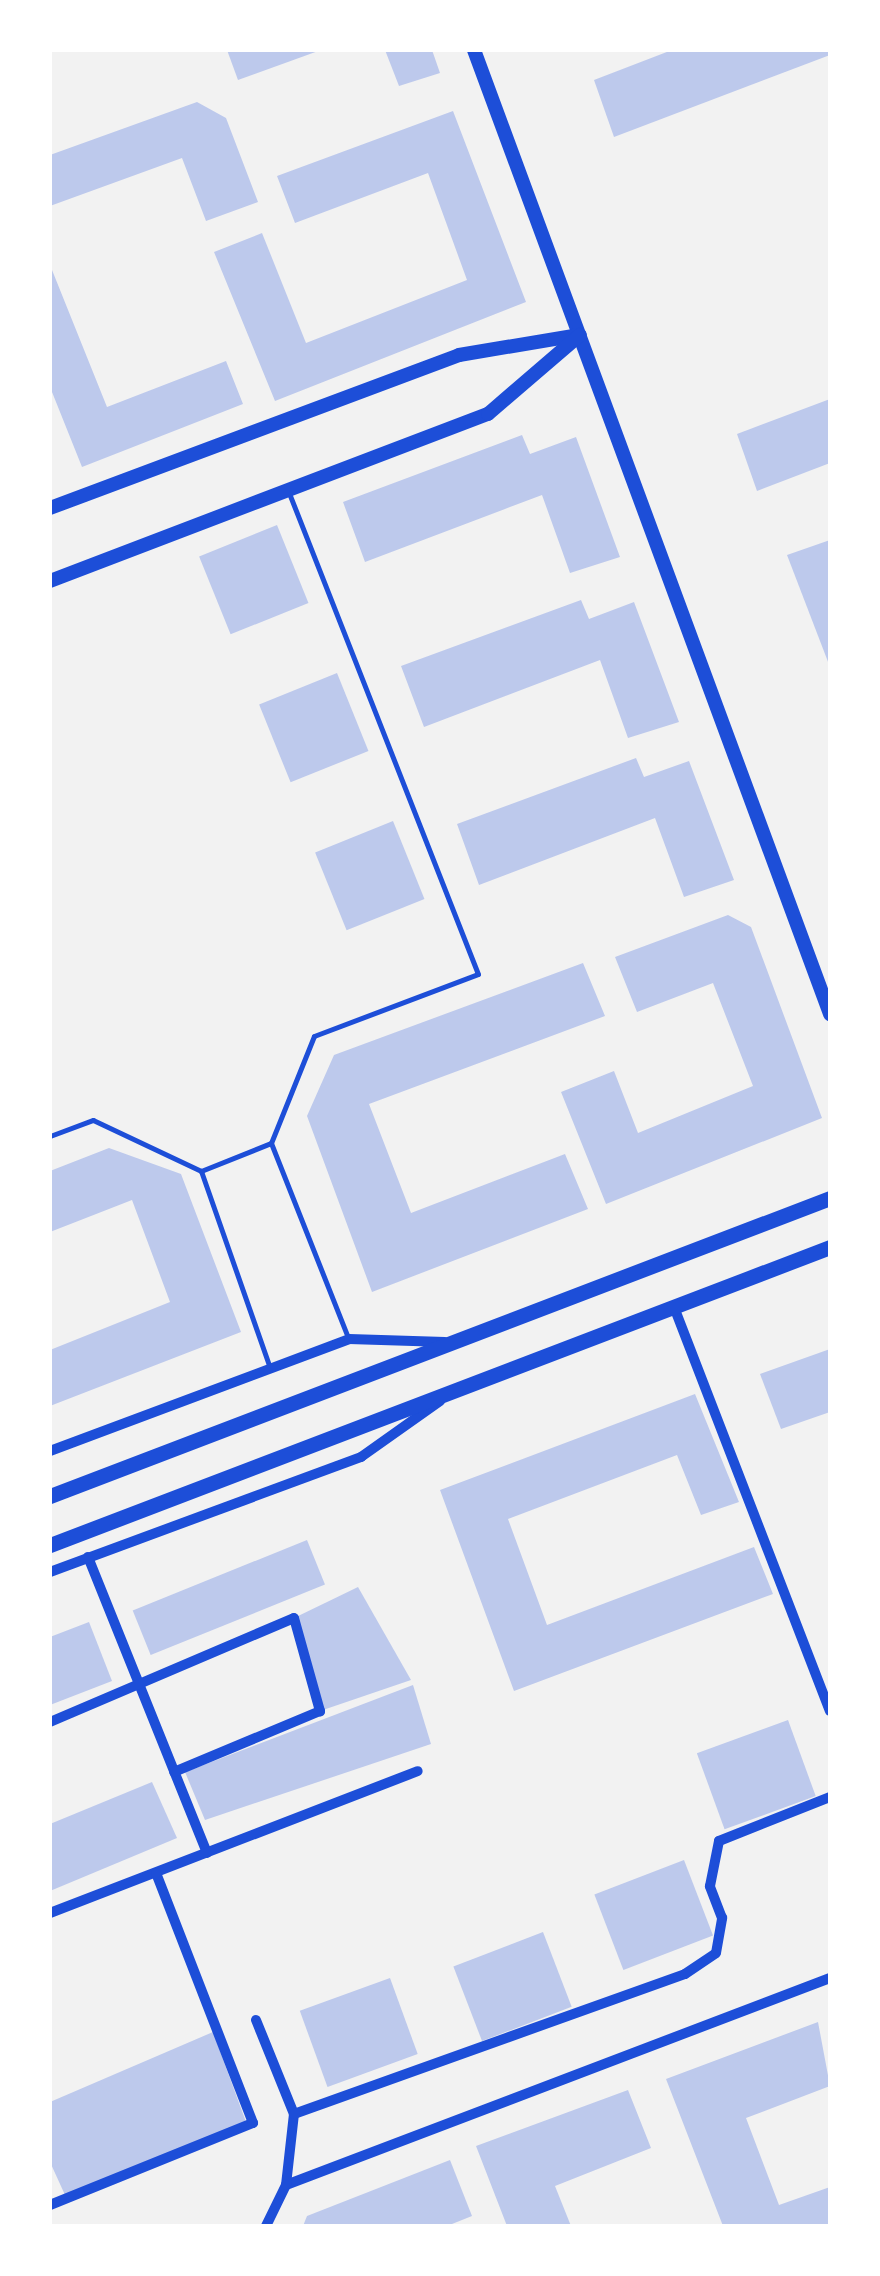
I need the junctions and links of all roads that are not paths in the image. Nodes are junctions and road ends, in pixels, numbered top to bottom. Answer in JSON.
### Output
{"nodes":[{"id":1,"x":474,"y":50,"type":"edge"},
{"id":2,"x":580,"y":335,"type":"junction"},
{"id":3,"x":288,"y":490,"type":"junction"},
{"id":4,"x":50,"y":508,"type":"edge"},
{"id":5,"x":50,"y":580,"type":"edge"},
{"id":6,"x":830,"y":1014,"type":"edge"},
{"id":7,"x":50,"y":1136,"type":"edge"},
{"id":8,"x":271,"y":1143,"type":"junction"},
{"id":9,"x":201,"y":1171,"type":"junction"},
{"id":10,"x":830,"y":1198,"type":"edge"},
{"id":11,"x":830,"y":1247,"type":"edge"},
{"id":12,"x":674,"y":1307,"type":"junction"},
{"id":13,"x":349,"y":1339,"type":"junction"},
{"id":14,"x":446,"y":1342,"type":"junction"},
{"id":15,"x":270,"y":1368,"type":"junction"},
{"id":16,"x":467,"y":1382,"type":"junction"},
{"id":17,"x":50,"y":1451,"type":"edge"},
{"id":18,"x":50,"y":1496,"type":"edge"},
{"id":19,"x":55,"y":1543,"type":"edge"},
{"id":20,"x":88,"y":1557,"type":"junction"},
{"id":21,"x":50,"y":1572,"type":"edge"},
{"id":22,"x":134,"y":1686,"type":"junction"},
{"id":23,"x":830,"y":1711,"type":"edge"},
{"id":24,"x":50,"y":1722,"type":"edge"},
{"id":25,"x":418,"y":1771,"type":"dead end"},
{"id":26,"x":174,"y":1772,"type":"junction"},
{"id":27,"x":830,"y":1798,"type":"edge"},
{"id":28,"x":207,"y":1853,"type":"junction"},
{"id":29,"x":156,"y":1874,"type":"junction"},
{"id":30,"x":50,"y":1913,"type":"edge"},
{"id":31,"x":830,"y":1978,"type":"edge"},
{"id":32,"x":256,"y":2020,"type":"dead end"},
{"id":33,"x":294,"y":2114,"type":"junction"},
{"id":34,"x":286,"y":2185,"type":"junction"},
{"id":35,"x":50,"y":2204,"type":"edge"},
{"id":36,"x":266,"y":2226,"type":"edge"}],
"edges":[{"from":1,"to":2,"type":"street"},
{"from":2,"to":3,"type":"street"},
{"from":2,"to":4,"type":"street"},
{"from":2,"to":6,"type":"street"},
{"from":3,"to":5,"type":"street"},
{"from":3,"to":8,"type":"lane"},
{"from":7,"to":9,"type":"lane"},
{"from":8,"to":9,"type":"lane"},
{"from":8,"to":13,"type":"lane"},
{"from":9,"to":15,"type":"lane"},
{"from":10,"to":14,"type":"main road"},
{"from":11,"to":12,"type":"main road"},
{"from":12,"to":16,"type":"main road"},
{"from":12,"to":23,"type":"street"},
{"from":13,"to":14,"type":"street"},
{"from":13,"to":15,"type":"street"},
{"from":14,"to":18,"type":"main road"},
{"from":15,"to":17,"type":"street"},
{"from":16,"to":19,"type":"main road"},
{"from":16,"to":20,"type":"street"},
{"from":20,"to":21,"type":"street"},
{"from":20,"to":22,"type":"street"},
{"from":22,"to":24,"type":"street"},
{"from":22,"to":26,"type":"street"},
{"from":22,"to":26,"type":"street"},
{"from":25,"to":28,"type":"street"},
{"from":26,"to":28,"type":"street"},
{"from":27,"to":33,"type":"street"},
{"from":28,"to":29,"type":"street"},
{"from":29,"to":30,"type":"street"},
{"from":29,"to":35,"type":"street"},
{"from":31,"to":34,"type":"street"},
{"from":32,"to":33,"type":"street"},
{"from":33,"to":34,"type":"street"},
{"from":34,"to":36,"type":"street"}]}
